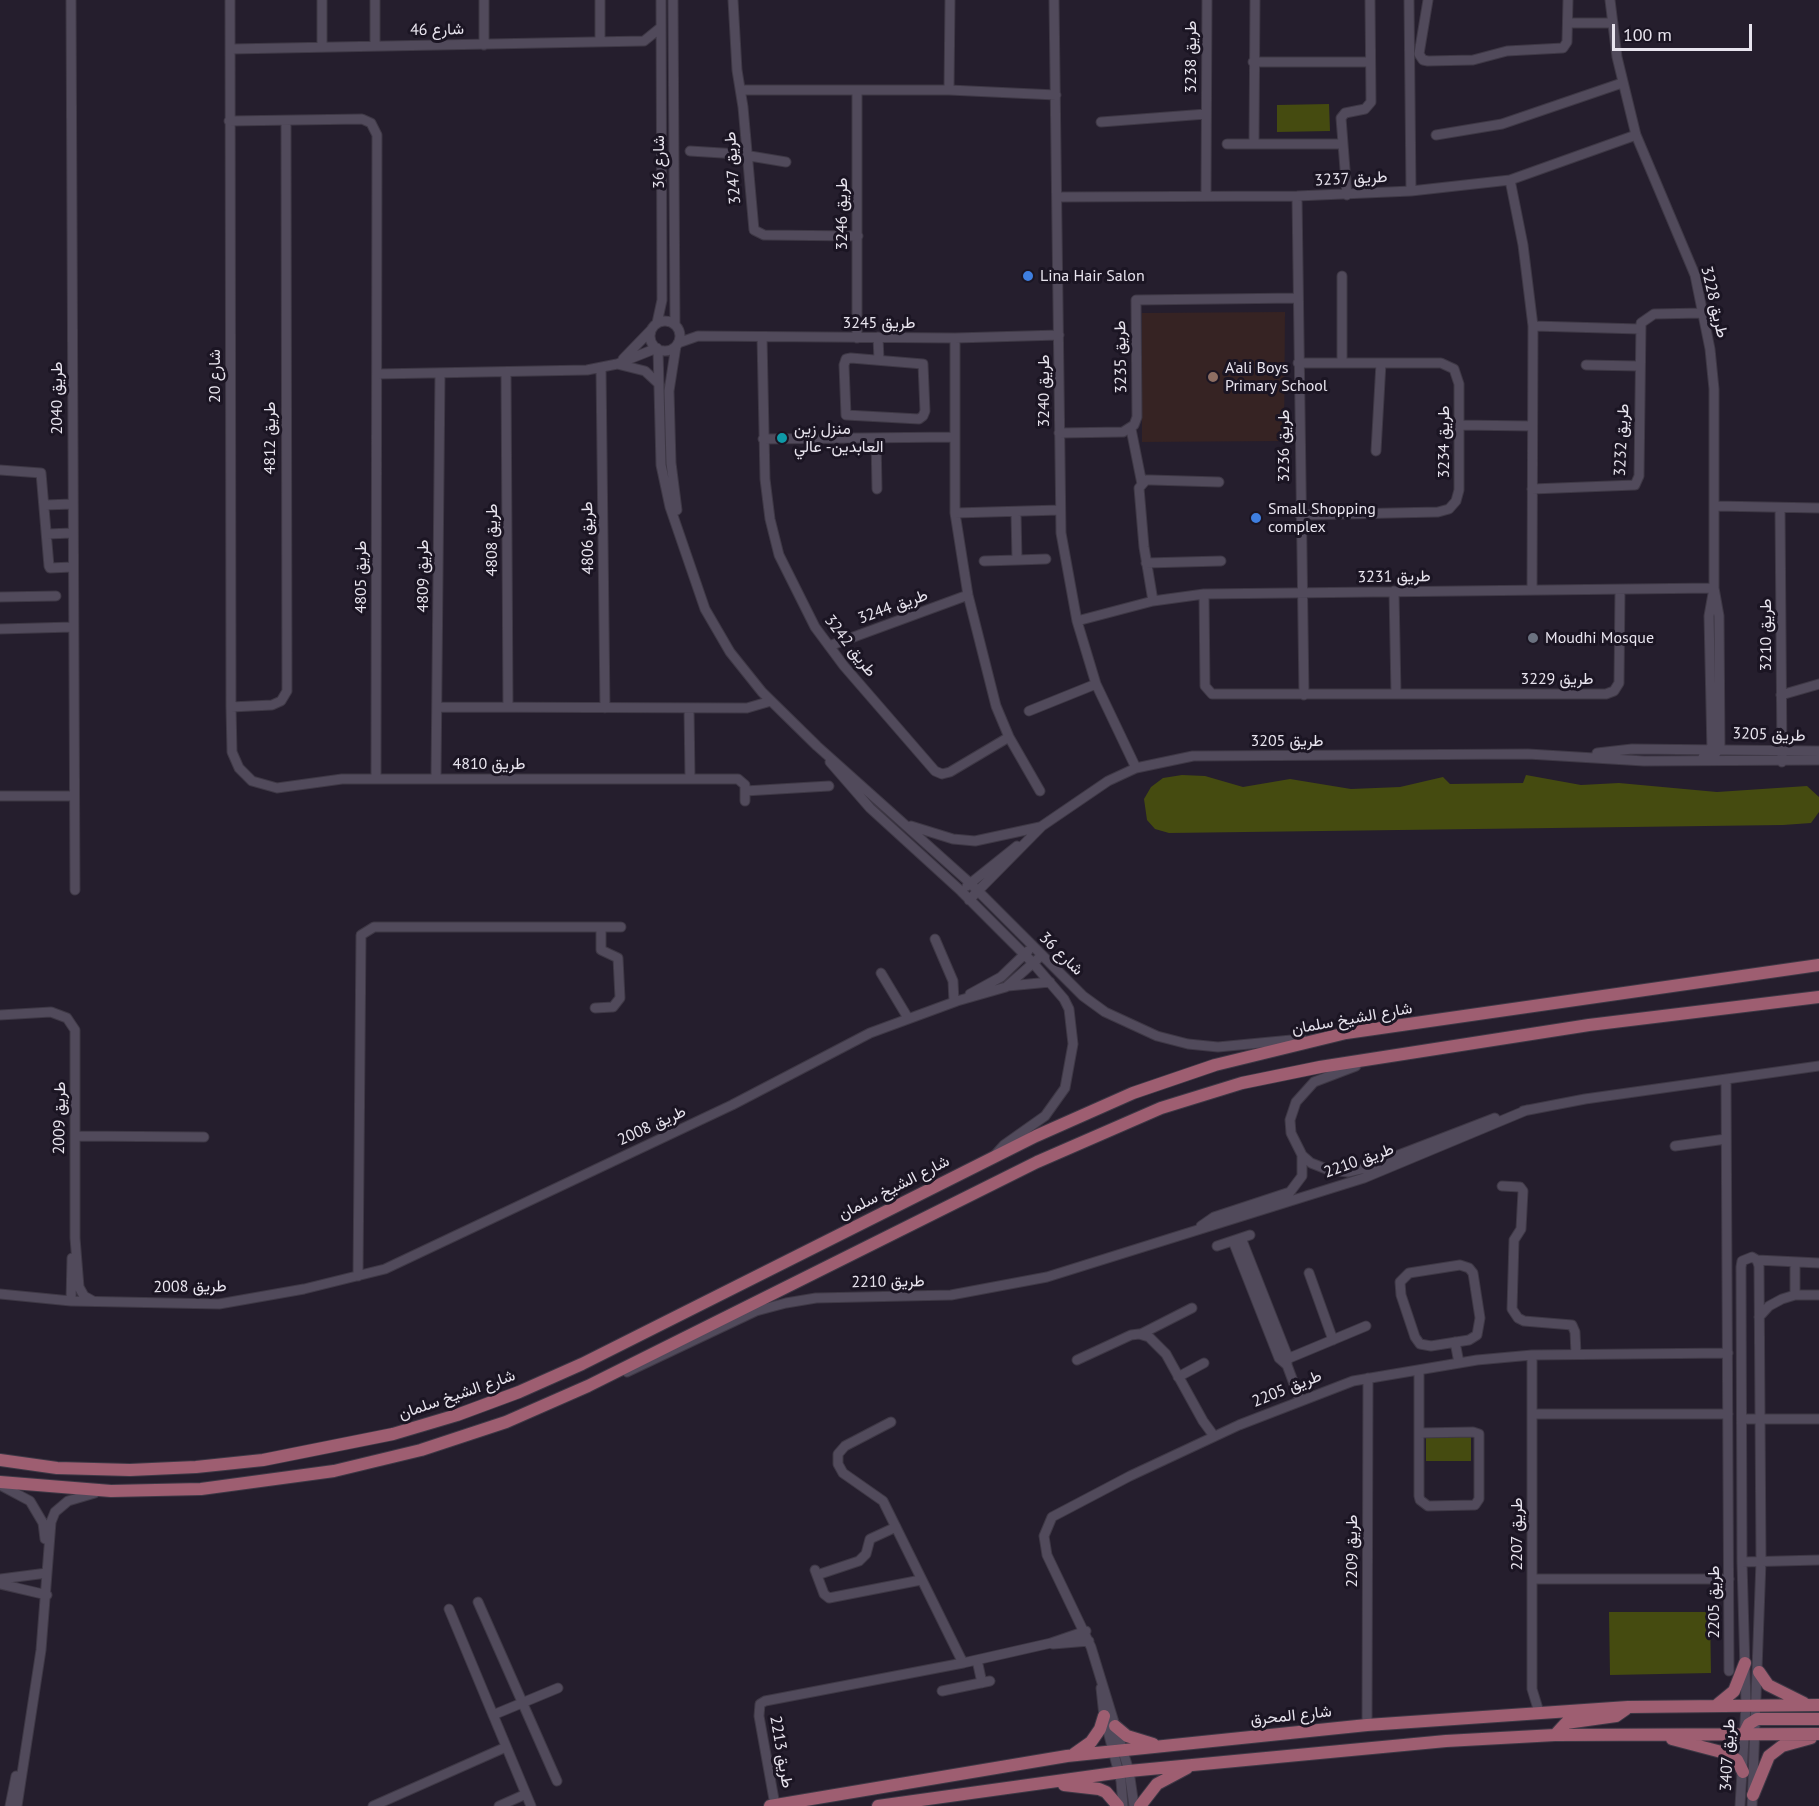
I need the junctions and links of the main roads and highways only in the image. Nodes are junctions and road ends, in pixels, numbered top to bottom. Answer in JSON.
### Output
{"nodes":[{"id":1,"x":1819,"y":964,"type":"edge"},
{"id":2,"x":1818,"y":997,"type":"edge"},
{"id":3,"x":0,"y":1460,"type":"edge"},
{"id":4,"x":0,"y":1484,"type":"edge"},
{"id":5,"x":1745,"y":1663,"type":"road end"},
{"id":6,"x":1759,"y":1672,"type":"road end"},
{"id":7,"x":1813,"y":1705,"type":"edge"},
{"id":8,"x":1717,"y":1706,"type":"junction"},
{"id":9,"x":1628,"y":1707,"type":"junction"},
{"id":10,"x":1539,"y":1712,"type":"junction"},
{"id":11,"x":1104,"y":1716,"type":"road end"},
{"id":12,"x":1819,"y":1719,"type":"edge"},
{"id":13,"x":1115,"y":1726,"type":"road end"},
{"id":14,"x":1753,"y":1728,"type":"junction"},
{"id":15,"x":1819,"y":1734,"type":"edge"},
{"id":16,"x":1555,"y":1735,"type":"junction"},
{"id":17,"x":1656,"y":1735,"type":"junction"},
{"id":18,"x":1163,"y":1746,"type":"junction"},
{"id":19,"x":1067,"y":1756,"type":"junction"},
{"id":20,"x":1193,"y":1765,"type":"junction"},
{"id":21,"x":1743,"y":1772,"type":"road end"},
{"id":22,"x":1023,"y":1784,"type":"junction"},
{"id":23,"x":1753,"y":1800,"type":"edge"},
{"id":24,"x":772,"y":1805,"type":"edge"},
{"id":25,"x":878,"y":1806,"type":"edge"},
{"id":26,"x":1118,"y":1806,"type":"edge"},
{"id":27,"x":1140,"y":1806,"type":"edge"}],
"edges":[{"from":1,"to":3,"type":"main road","name":"شارع الشيخ سلمان"},
{"from":2,"to":4,"type":"main road"},
{"from":5,"to":8,"type":"main road"},
{"from":6,"to":7,"type":"main road"},
{"from":7,"to":8,"type":"main road","name":"شارع المحرق"},
{"from":8,"to":9,"type":"main road","name":"شارع المحرق"},
{"from":9,"to":10,"type":"main road","name":"شارع المحرق"},
{"from":9,"to":16,"type":"main road"},
{"from":10,"to":16,"type":"main road"},
{"from":10,"to":18,"type":"main road","name":"شارع المحرق"},
{"from":11,"to":19,"type":"main road"},
{"from":12,"to":14,"type":"main road"},
{"from":13,"to":18,"type":"main road"},
{"from":14,"to":15,"type":"main road"},
{"from":14,"to":17,"type":"main road"},
{"from":15,"to":23,"type":"main road"},
{"from":16,"to":17,"type":"main road"},
{"from":16,"to":20,"type":"main road"},
{"from":17,"to":21,"type":"main road"},
{"from":18,"to":19,"type":"main road","name":"شارع المحرق"},
{"from":19,"to":24,"type":"main road","name":"شارع المحرق"},
{"from":20,"to":22,"type":"main road"},
{"from":20,"to":27,"type":"main road"},
{"from":22,"to":25,"type":"main road"},
{"from":22,"to":26,"type":"main road"}]}
